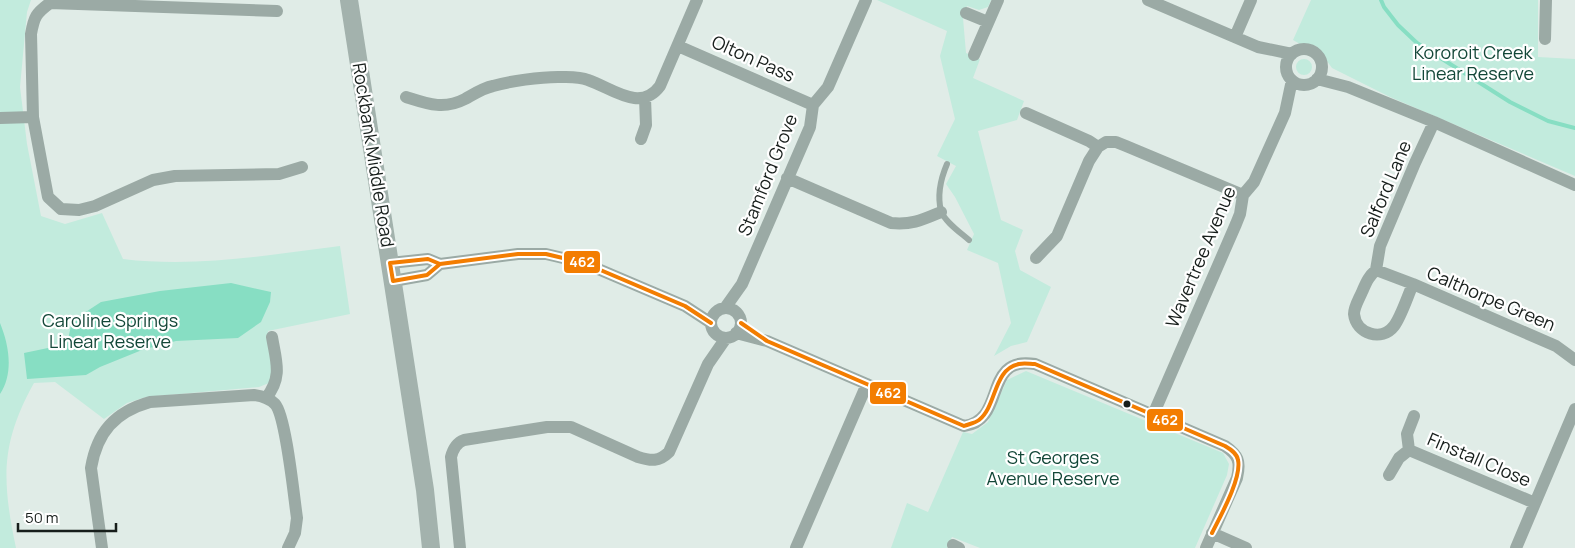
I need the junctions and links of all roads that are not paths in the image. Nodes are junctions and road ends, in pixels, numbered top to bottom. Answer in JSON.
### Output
{"nodes":[{"id":1,"x":349,"y":0,"type":"edge"},
{"id":2,"x":697,"y":0,"type":"edge"},
{"id":3,"x":866,"y":0,"type":"edge"},
{"id":4,"x":998,"y":0,"type":"edge"},
{"id":5,"x":1148,"y":0,"type":"edge"},
{"id":6,"x":1251,"y":0,"type":"edge"},
{"id":7,"x":1546,"y":0,"type":"edge"},
{"id":8,"x":277,"y":11,"type":"dead end"},
{"id":9,"x":966,"y":13,"type":"dead end"},
{"id":10,"x":988,"y":22,"type":"junction"},
{"id":11,"x":1235,"y":37,"type":"junction"},
{"id":12,"x":1545,"y":39,"type":"dead end"},
{"id":13,"x":678,"y":46,"type":"junction"},
{"id":14,"x":1258,"y":47,"type":"junction"},
{"id":15,"x":1292,"y":54,"type":"junction"},
{"id":16,"x":974,"y":55,"type":"dead end"},
{"id":17,"x":1289,"y":74,"type":"junction"},
{"id":18,"x":1315,"y":77,"type":"junction"},
{"id":19,"x":406,"y":97,"type":"dead end"},
{"id":20,"x":646,"y":98,"type":"junction"},
{"id":21,"x":813,"y":105,"type":"junction"},
{"id":22,"x":1026,"y":113,"type":"dead end"},
{"id":23,"x":1285,"y":113,"type":"junction"},
{"id":24,"x":33,"y":117,"type":"junction"},
{"id":25,"x":0,"y":118,"type":"edge"},
{"id":26,"x":1434,"y":122,"type":"junction"},
{"id":27,"x":641,"y":139,"type":"dead end"},
{"id":28,"x":1098,"y":147,"type":"junction"},
{"id":29,"x":947,"y":164,"type":"dead end"},
{"id":30,"x":302,"y":167,"type":"dead end"},
{"id":31,"x":787,"y":178,"type":"junction"},
{"id":32,"x":1575,"y":184,"type":"edge"},
{"id":33,"x":1242,"y":195,"type":"junction"},
{"id":34,"x":942,"y":212,"type":"junction"},
{"id":35,"x":969,"y":240,"type":"dead end"},
{"id":36,"x":1036,"y":258,"type":"dead end"},
{"id":37,"x":390,"y":263,"type":"junction"},
{"id":38,"x":440,"y":264,"type":"junction"},
{"id":39,"x":1376,"y":270,"type":"junction"},
{"id":40,"x":393,"y":281,"type":"junction"},
{"id":41,"x":1413,"y":284,"type":"junction"},
{"id":42,"x":726,"y":323,"type":"junction"},
{"id":43,"x":272,"y":337,"type":"dead end"},
{"id":44,"x":1556,"y":346,"type":"junction"},
{"id":45,"x":1575,"y":349,"type":"edge"},
{"id":46,"x":1575,"y":360,"type":"edge"},
{"id":47,"x":867,"y":384,"type":"junction"},
{"id":48,"x":266,"y":398,"type":"junction"},
{"id":49,"x":1575,"y":409,"type":"edge"},
{"id":50,"x":1153,"y":416,"type":"junction"},
{"id":51,"x":1414,"y":416,"type":"dead end"},
{"id":52,"x":1409,"y":450,"type":"junction"},
{"id":53,"x":1389,"y":475,"type":"dead end"},
{"id":54,"x":1535,"y":503,"type":"junction"},
{"id":55,"x":1212,"y":533,"type":"junction"},
{"id":56,"x":102,"y":548,"type":"edge"},
{"id":57,"x":288,"y":548,"type":"edge"},
{"id":58,"x":431,"y":548,"type":"edge"},
{"id":59,"x":460,"y":548,"type":"edge"},
{"id":60,"x":796,"y":548,"type":"edge"},
{"id":61,"x":1206,"y":548,"type":"edge"},
{"id":62,"x":1246,"y":548,"type":"edge"},
{"id":63,"x":1516,"y":548,"type":"edge"}],
"edges":[{"from":1,"to":37,"type":"street","name":"Rockbank Middle Road"},
{"from":2,"to":13,"type":"street"},
{"from":3,"to":21,"type":"street","name":"Stamford Grove"},
{"from":4,"to":10,"type":"street"},
{"from":5,"to":11,"type":"street"},
{"from":6,"to":11,"type":"street"},
{"from":7,"to":12,"type":"street"},
{"from":8,"to":24,"type":"street"},
{"from":9,"to":10,"type":"street"},
{"from":10,"to":16,"type":"street"},
{"from":11,"to":14,"type":"street"},
{"from":13,"to":20,"type":"street"},
{"from":13,"to":21,"type":"street","name":"Olton Pass"},
{"from":14,"to":15,"type":"street"},
{"from":14,"to":17,"type":"street"},
{"from":15,"to":17,"type":"street"},
{"from":15,"to":18,"type":"street"},
{"from":17,"to":18,"type":"street"},
{"from":17,"to":23,"type":"street","name":"Wavertree Avenue"},
{"from":18,"to":23,"type":"street","name":"Wavertree Avenue"},
{"from":18,"to":26,"type":"street"},
{"from":19,"to":20,"type":"street"},
{"from":20,"to":27,"type":"street"},
{"from":21,"to":31,"type":"street","name":"Stamford Grove"},
{"from":22,"to":28,"type":"street"},
{"from":23,"to":33,"type":"street","name":"Wavertree Avenue"},
{"from":24,"to":25,"type":"street"},
{"from":24,"to":30,"type":"street"},
{"from":26,"to":32,"type":"street"},
{"from":26,"to":39,"type":"street","name":"Salford Lane"},
{"from":28,"to":33,"type":"street"},
{"from":28,"to":36,"type":"street"},
{"from":29,"to":34,"type":"lane"},
{"from":31,"to":34,"type":"street"},
{"from":31,"to":42,"type":"street","name":"Stamford Grove"},
{"from":33,"to":50,"type":"street","name":"Wavertree Avenue"},
{"from":34,"to":35,"type":"lane"},
{"from":37,"to":38,"type":"street"},
{"from":37,"to":40,"type":"street","name":"Rockbank Middle Road"},
{"from":38,"to":40,"type":"street"},
{"from":38,"to":42,"type":"street"},
{"from":39,"to":41,"type":"street","name":"Calthorpe Green"},
{"from":39,"to":41,"type":"street","name":"Calthorpe Green"},
{"from":40,"to":58,"type":"street","name":"Rockbank Middle Road"},
{"from":41,"to":44,"type":"street","name":"Calthorpe Green"},
{"from":42,"to":47,"type":"street"},
{"from":42,"to":59,"type":"street","name":"Stamford Grove"},
{"from":43,"to":48,"type":"street"},
{"from":44,"to":45,"type":"street","name":"Calthorpe Green"},
{"from":44,"to":46,"type":"street","name":"Calthorpe Green"},
{"from":47,"to":50,"type":"street"},
{"from":47,"to":60,"type":"street"},
{"from":48,"to":56,"type":"street"},
{"from":48,"to":57,"type":"street"},
{"from":49,"to":54,"type":"street"},
{"from":50,"to":55,"type":"street"},
{"from":51,"to":52,"type":"street","name":"Finstall Close"},
{"from":52,"to":53,"type":"street","name":"Finstall Close"},
{"from":52,"to":54,"type":"street","name":"Finstall Close"},
{"from":54,"to":63,"type":"street"},
{"from":55,"to":61,"type":"street"},
{"from":55,"to":62,"type":"street"}]}
